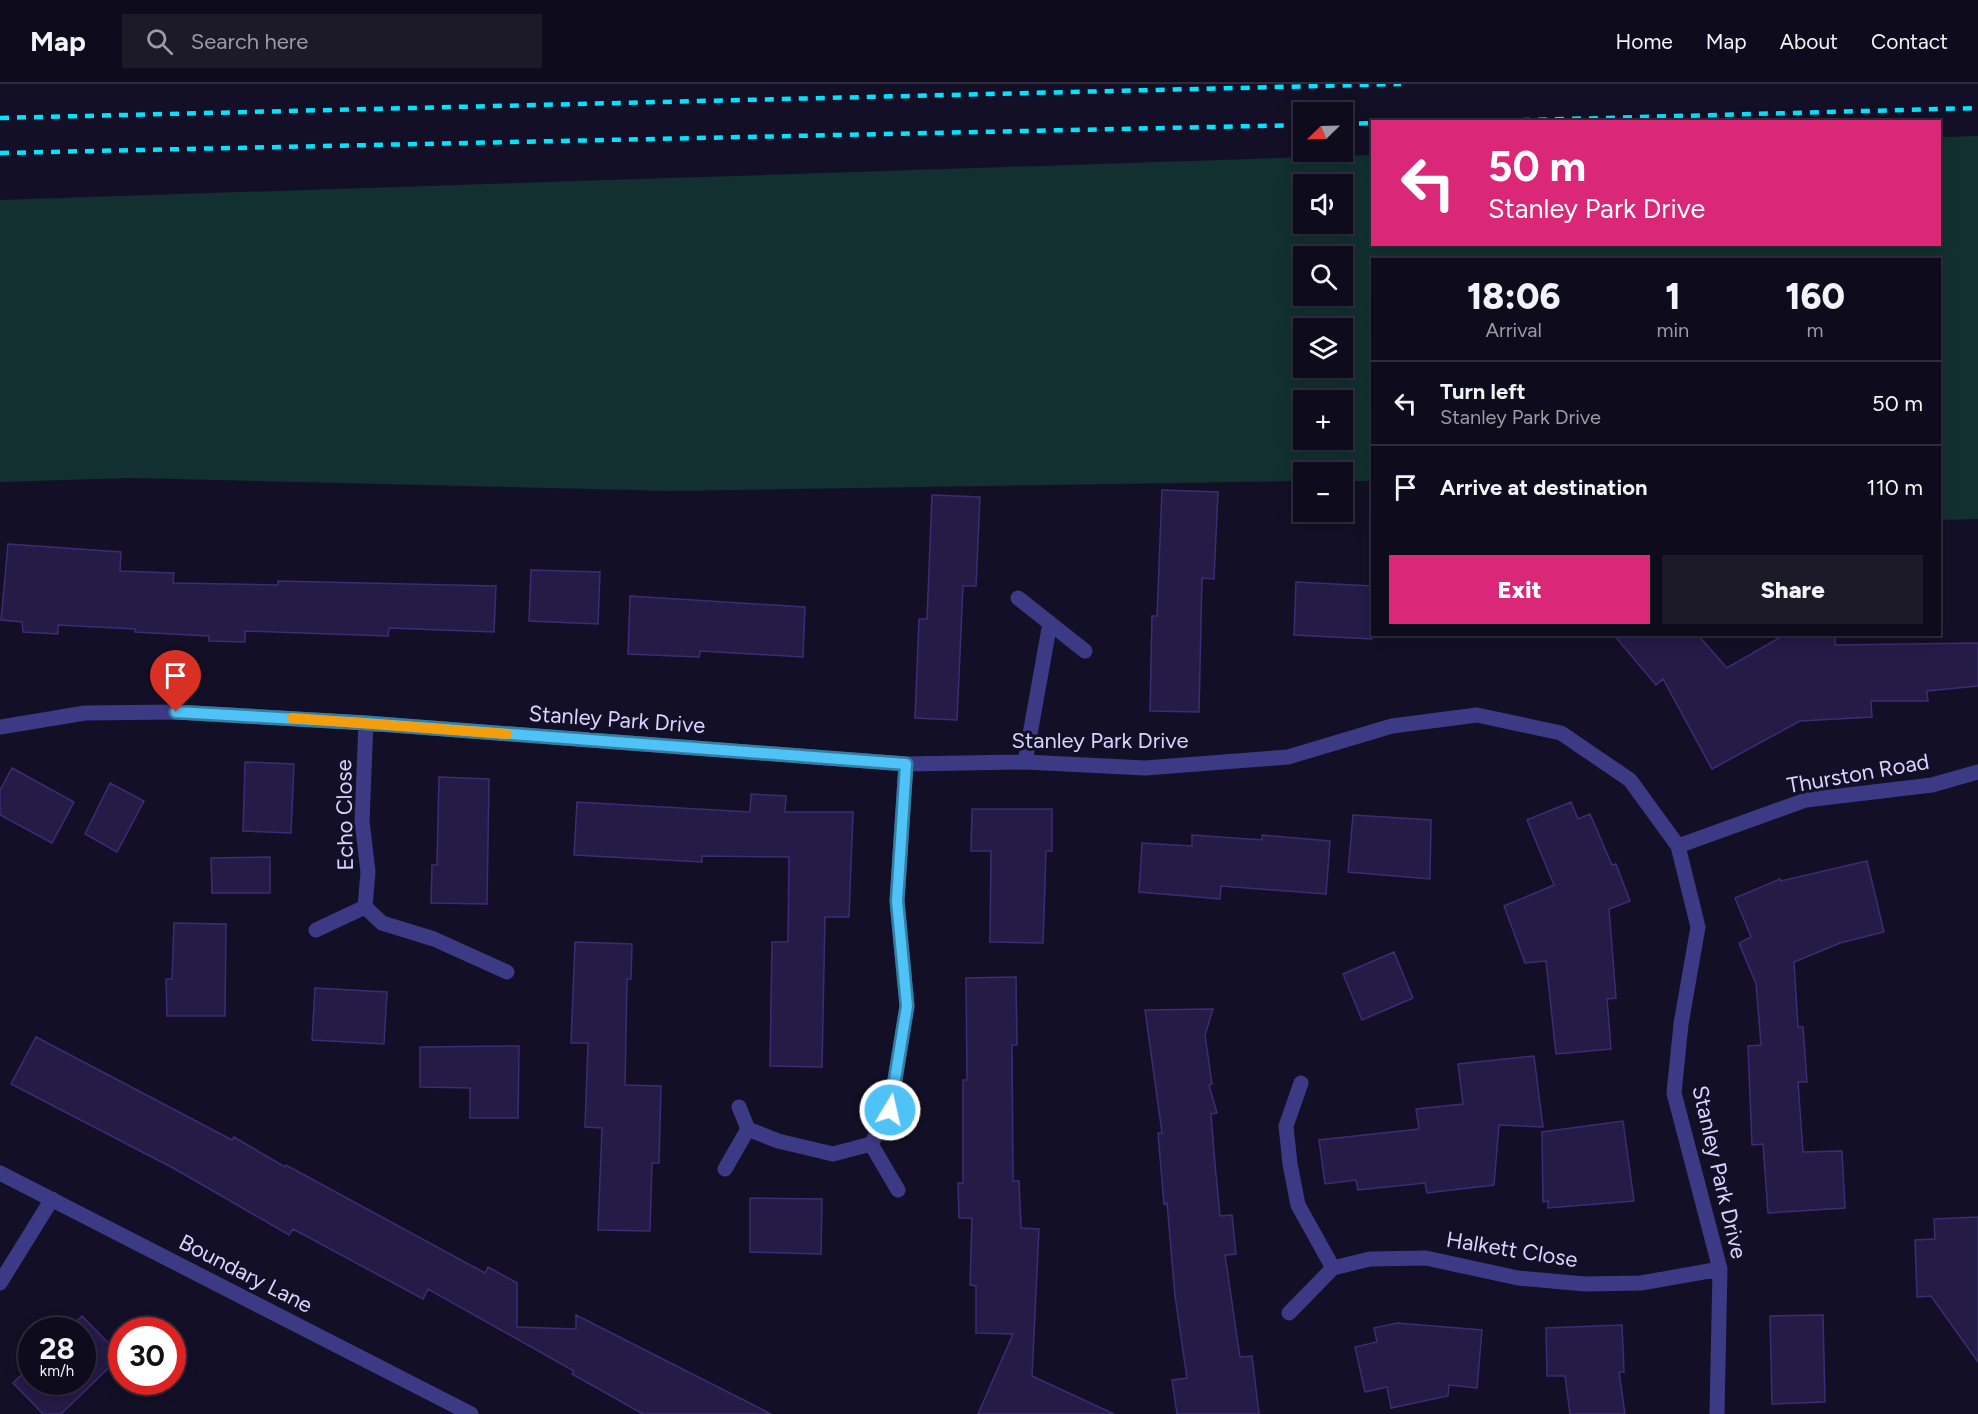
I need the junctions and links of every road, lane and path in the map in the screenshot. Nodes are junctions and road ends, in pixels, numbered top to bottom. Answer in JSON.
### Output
{"nodes":[{"id":1,"x":1018,"y":598,"type":"dead end"},
{"id":2,"x":1050,"y":623,"type":"junction"},
{"id":3,"x":1085,"y":651,"type":"dead end"},
{"id":4,"x":366,"y":723,"type":"junction"},
{"id":5,"x":0,"y":727,"type":"edge"},
{"id":6,"x":1025,"y":762,"type":"junction"},
{"id":7,"x":906,"y":764,"type":"junction"},
{"id":8,"x":1978,"y":772,"type":"edge"},
{"id":9,"x":1678,"y":846,"type":"junction"},
{"id":10,"x":365,"y":907,"type":"junction"},
{"id":11,"x":316,"y":930,"type":"dead end"},
{"id":12,"x":507,"y":972,"type":"dead end"},
{"id":13,"x":1301,"y":1083,"type":"dead end"},
{"id":14,"x":739,"y":1107,"type":"dead end"},
{"id":15,"x":748,"y":1130,"type":"junction"},
{"id":16,"x":871,"y":1144,"type":"junction"},
{"id":17,"x":725,"y":1169,"type":"dead end"},
{"id":18,"x":0,"y":1173,"type":"edge"},
{"id":19,"x":898,"y":1190,"type":"dead end"},
{"id":20,"x":52,"y":1199,"type":"junction"},
{"id":21,"x":1334,"y":1268,"type":"junction"},
{"id":22,"x":1720,"y":1269,"type":"junction"},
{"id":23,"x":0,"y":1283,"type":"edge"},
{"id":24,"x":1289,"y":1313,"type":"dead end"},
{"id":25,"x":471,"y":1414,"type":"edge"},
{"id":26,"x":1717,"y":1414,"type":"edge"}],
"edges":[{"from":1,"to":2,"type":"street"},
{"from":2,"to":3,"type":"street"},
{"from":2,"to":6,"type":"street"},
{"from":4,"to":5,"type":"street","name":"Stanley Park Drive"},
{"from":4,"to":7,"type":"street","name":"Stanley Park Drive"},
{"from":4,"to":10,"type":"street","name":"Echo Close"},
{"from":6,"to":7,"type":"street","name":"Stanley Park Drive"},
{"from":6,"to":9,"type":"street","name":"Stanley Park Drive"},
{"from":7,"to":16,"type":"street"},
{"from":8,"to":9,"type":"street","name":"Thurston Road"},
{"from":9,"to":22,"type":"street","name":"Stanley Park Drive"},
{"from":10,"to":11,"type":"street"},
{"from":10,"to":12,"type":"street"},
{"from":13,"to":21,"type":"street"},
{"from":14,"to":15,"type":"street"},
{"from":15,"to":16,"type":"street"},
{"from":15,"to":17,"type":"street"},
{"from":16,"to":19,"type":"street"},
{"from":18,"to":20,"type":"street","name":"Boundary Lane"},
{"from":20,"to":23,"type":"street"},
{"from":20,"to":25,"type":"street","name":"Boundary Lane"},
{"from":21,"to":22,"type":"street","name":"Halkett Close"},
{"from":21,"to":24,"type":"street"},
{"from":22,"to":26,"type":"street","name":"Stanley Park Drive"}]}
